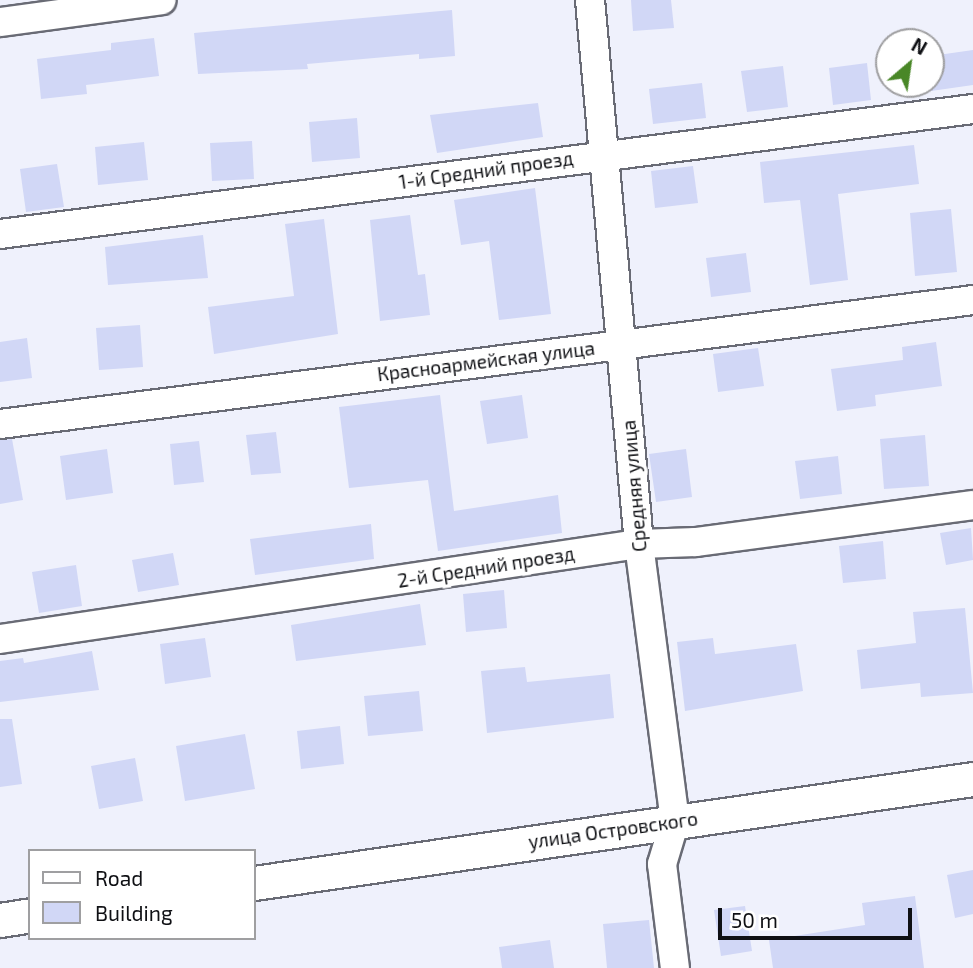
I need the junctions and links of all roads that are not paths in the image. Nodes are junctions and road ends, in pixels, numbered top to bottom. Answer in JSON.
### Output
{"nodes":[{"id":1,"x":162,"y":0,"type":"edge"},
{"id":2,"x":590,"y":0,"type":"edge"},
{"id":3,"x":0,"y":22,"type":"edge"},
{"id":4,"x":973,"y":109,"type":"edge"},
{"id":5,"x":603,"y":154,"type":"junction"},
{"id":6,"x":0,"y":234,"type":"edge"},
{"id":7,"x":973,"y":300,"type":"edge"},
{"id":8,"x":622,"y":344,"type":"junction"},
{"id":9,"x":0,"y":424,"type":"edge"},
{"id":10,"x":973,"y":505,"type":"edge"},
{"id":11,"x":639,"y":544,"type":"junction"},
{"id":12,"x":0,"y":639,"type":"edge"},
{"id":13,"x":973,"y":779,"type":"edge"},
{"id":14,"x":675,"y":821,"type":"junction"},
{"id":15,"x":256,"y":883,"type":"edge"},
{"id":16,"x":28,"y":915,"type":"edge"},
{"id":17,"x":0,"y":920,"type":"edge"},
{"id":18,"x":675,"y":968,"type":"edge"}],
"edges":[{"from":1,"to":3,"type":"street"},
{"from":2,"to":5,"type":"street","name":"Средняя улица"},
{"from":4,"to":5,"type":"street","name":"1-й Средний проезд"},
{"from":5,"to":6,"type":"street","name":"1-й Средний проезд"},
{"from":5,"to":8,"type":"street","name":"Средняя улица"},
{"from":7,"to":8,"type":"street","name":"Красноармейская улица"},
{"from":8,"to":9,"type":"street","name":"Красноармейская улица"},
{"from":8,"to":11,"type":"street","name":"Средняя улица"},
{"from":10,"to":11,"type":"street","name":"2-й Средний проезд"},
{"from":11,"to":12,"type":"street","name":"2-й Средний проезд"},
{"from":11,"to":14,"type":"street","name":"Средняя улица"},
{"from":13,"to":14,"type":"street","name":"улица Островского"},
{"from":14,"to":15,"type":"street","name":"улица Островского"},
{"from":14,"to":18,"type":"street","name":"Средняя улица"},
{"from":16,"to":17,"type":"street"}]}
